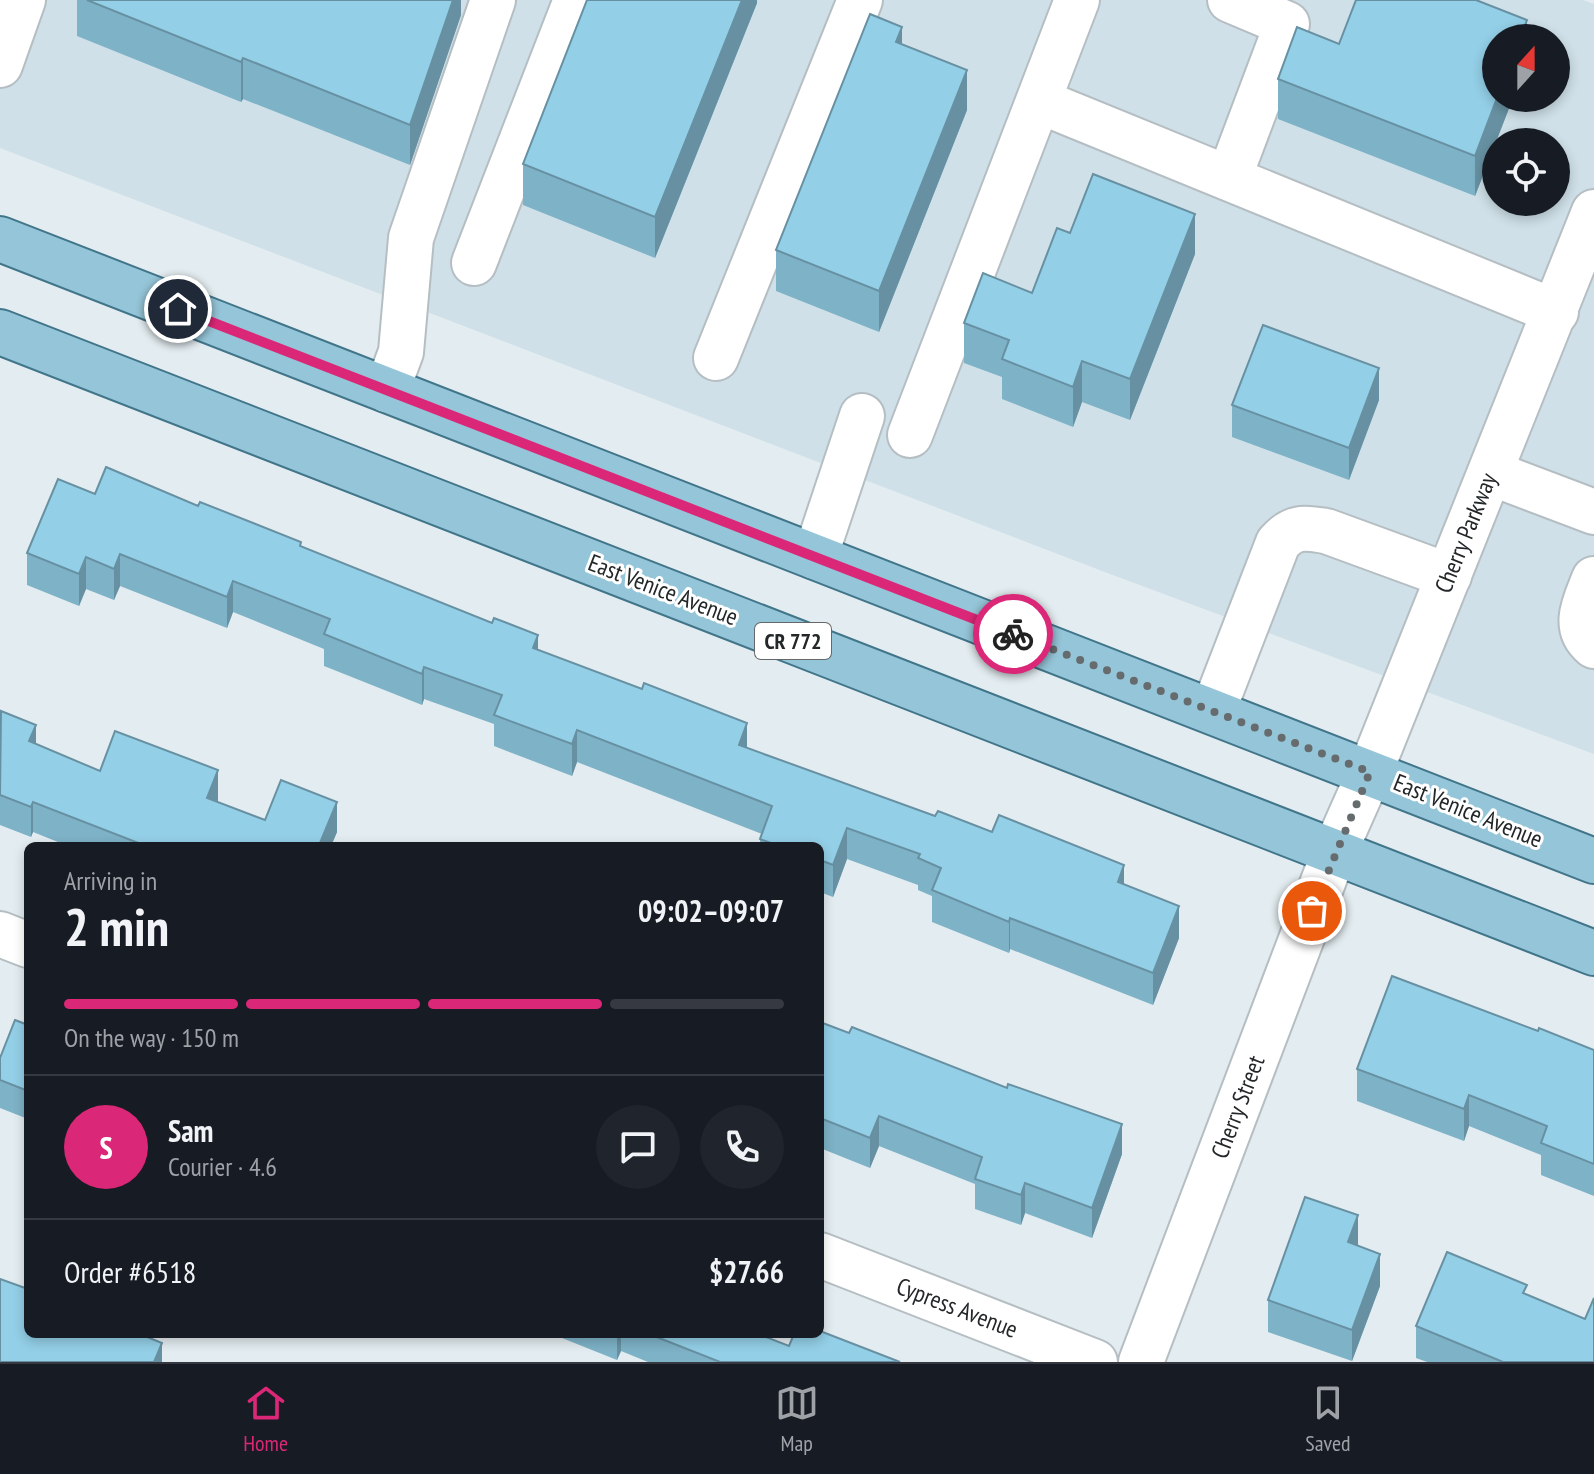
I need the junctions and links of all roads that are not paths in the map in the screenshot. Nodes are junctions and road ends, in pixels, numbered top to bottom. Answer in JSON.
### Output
{"nodes":[{"id":1,"x":23,"y":0,"type":"edge"},
{"id":2,"x":493,"y":0,"type":"edge"},
{"id":3,"x":576,"y":0,"type":"edge"},
{"id":4,"x":860,"y":0,"type":"edge"},
{"id":5,"x":1077,"y":0,"type":"edge"},
{"id":6,"x":1230,"y":0,"type":"edge"},
{"id":7,"x":0,"y":65,"type":"edge"},
{"id":8,"x":1039,"y":101,"type":"junction"},
{"id":9,"x":1229,"y":178,"type":"junction"},
{"id":10,"x":0,"y":239,"type":"edge"},
{"id":11,"x":1589,"y":241,"type":"edge"},
{"id":12,"x":474,"y":263,"type":"dead end"},
{"id":13,"x":1556,"y":312,"type":"junction"},
{"id":14,"x":0,"y":332,"type":"edge"},
{"id":15,"x":716,"y":358,"type":"dead end"},
{"id":16,"x":387,"y":390,"type":"junction"},
{"id":17,"x":862,"y":416,"type":"dead end"},
{"id":18,"x":910,"y":435,"type":"dead end"},
{"id":19,"x":1491,"y":473,"type":"junction"},
{"id":20,"x":1594,"y":512,"type":"edge"},
{"id":21,"x":815,"y":557,"type":"junction"},
{"id":22,"x":1449,"y":576,"type":"junction"},
{"id":23,"x":1594,"y":579,"type":"edge"},
{"id":24,"x":1594,"y":646,"type":"edge"},
{"id":25,"x":1213,"y":711,"type":"junction"},
{"id":26,"x":1370,"y":772,"type":"junction"},
{"id":27,"x":1334,"y":853,"type":"junction"},
{"id":28,"x":1594,"y":861,"type":"edge"},
{"id":29,"x":0,"y":934,"type":"edge"},
{"id":30,"x":24,"y":943,"type":"edge"},
{"id":31,"x":1594,"y":953,"type":"edge"},
{"id":32,"x":824,"y":1257,"type":"edge"},
{"id":33,"x":1095,"y":1362,"type":"edge"},
{"id":34,"x":1141,"y":1362,"type":"edge"}],
"edges":[{"from":1,"to":7,"type":"street"},
{"from":2,"to":16,"type":"street"},
{"from":3,"to":12,"type":"street"},
{"from":4,"to":15,"type":"street"},
{"from":5,"to":8,"type":"street"},
{"from":6,"to":9,"type":"street"},
{"from":8,"to":9,"type":"street"},
{"from":8,"to":18,"type":"street"},
{"from":9,"to":13,"type":"street"},
{"from":10,"to":16,"type":"main road","name":"East Venice Avenue"},
{"from":11,"to":13,"type":"street","name":"Cherry Parkway"},
{"from":13,"to":19,"type":"street","name":"Cherry Parkway"},
{"from":14,"to":27,"type":"main road","name":"East Venice Avenue","number":"CR 772"},
{"from":16,"to":21,"type":"main road","name":"East Venice Avenue"},
{"from":17,"to":21,"type":"street"},
{"from":19,"to":20,"type":"street"},
{"from":19,"to":22,"type":"street","name":"Cherry Parkway"},
{"from":21,"to":25,"type":"main road","name":"East Venice Avenue"},
{"from":22,"to":25,"type":"street"},
{"from":22,"to":26,"type":"street","name":"Cherry Parkway"},
{"from":23,"to":24,"type":"street"},
{"from":25,"to":26,"type":"main road","name":"East Venice Avenue"},
{"from":26,"to":27,"type":"street","name":"Cherry Parkway"},
{"from":26,"to":28,"type":"main road","name":"East Venice Avenue"},
{"from":27,"to":31,"type":"main road","name":"East Venice Avenue","number":"CR 772"},
{"from":27,"to":34,"type":"street","name":"Cherry Street"},
{"from":29,"to":30,"type":"street"},
{"from":32,"to":33,"type":"street","name":"Cypress Avenue"}]}
